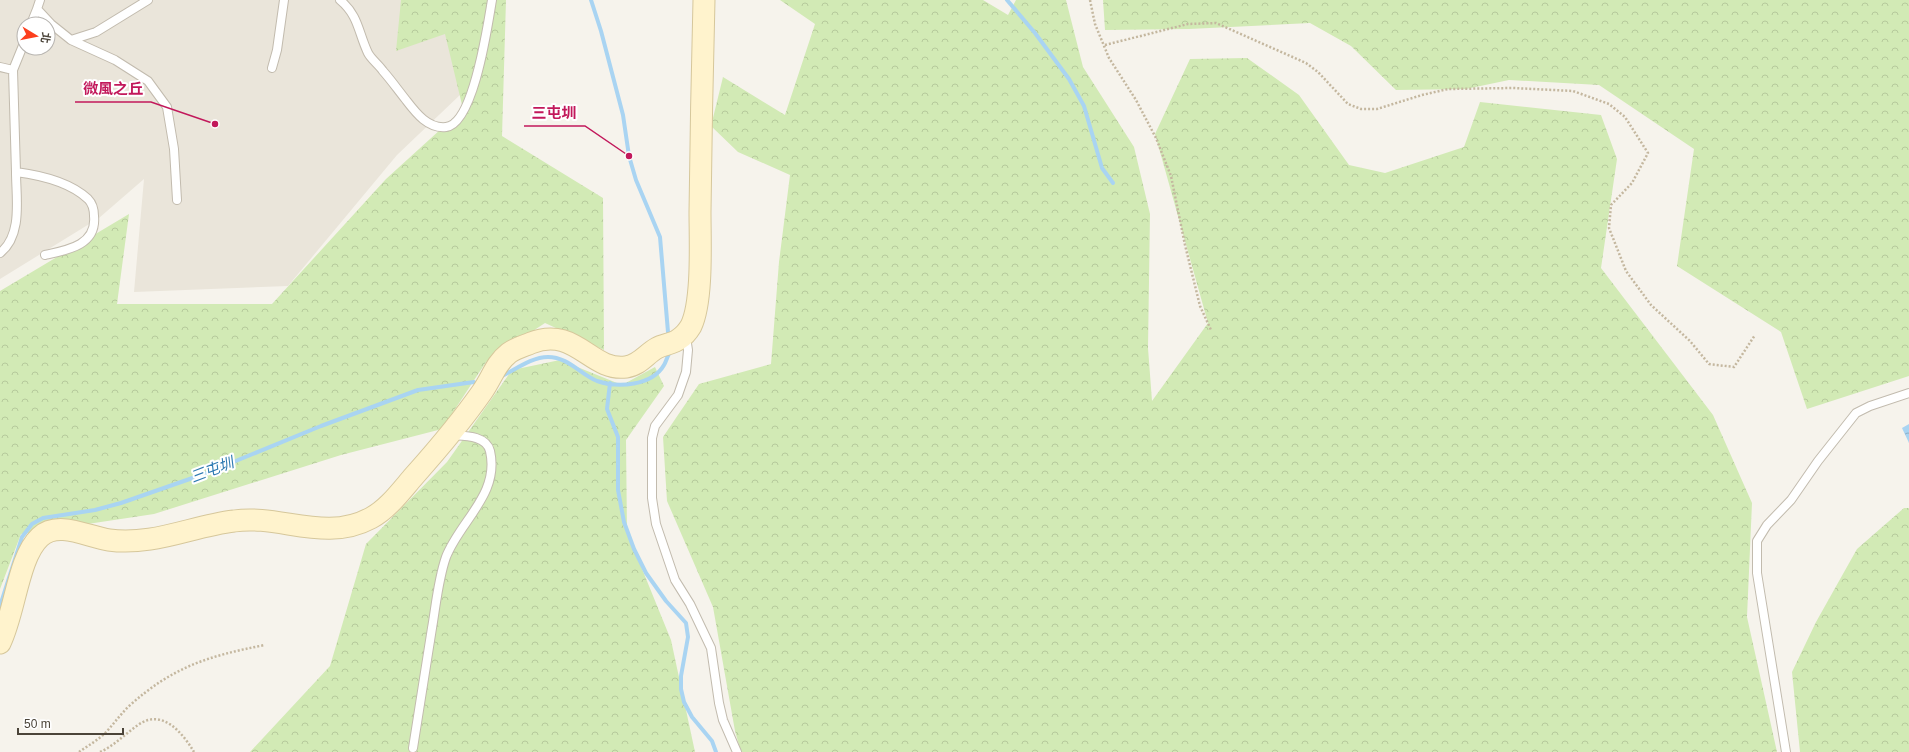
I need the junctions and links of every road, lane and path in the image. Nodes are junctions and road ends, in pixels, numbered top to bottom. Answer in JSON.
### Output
{"nodes":[{"id":1,"x":40,"y":0,"type":"edge"},
{"id":2,"x":148,"y":0,"type":"edge"},
{"id":3,"x":284,"y":0,"type":"edge"},
{"id":4,"x":340,"y":0,"type":"edge"},
{"id":5,"x":492,"y":0,"type":"edge"},
{"id":6,"x":704,"y":0,"type":"edge"},
{"id":7,"x":1090,"y":0,"type":"edge"},
{"id":8,"x":37,"y":10,"type":"junction"},
{"id":9,"x":34,"y":16,"type":"edge"},
{"id":10,"x":71,"y":40,"type":"junction"},
{"id":11,"x":1105,"y":45,"type":"junction"},
{"id":12,"x":18,"y":56,"type":"edge"},
{"id":13,"x":0,"y":67,"type":"edge"},
{"id":14,"x":272,"y":68,"type":"dead end"},
{"id":15,"x":13,"y":70,"type":"junction"},
{"id":16,"x":16,"y":172,"type":"junction"},
{"id":17,"x":177,"y":200,"type":"dead end"},
{"id":18,"x":0,"y":253,"type":"edge"},
{"id":19,"x":45,"y":255,"type":"dead end"},
{"id":20,"x":1212,"y":330,"type":"dead end"},
{"id":21,"x":686,"y":334,"type":"junction"},
{"id":22,"x":1755,"y":335,"type":"dead end"},
{"id":23,"x":1909,"y":393,"type":"edge"},
{"id":24,"x":450,"y":435,"type":"junction"},
{"id":25,"x":0,"y":643,"type":"edge"},
{"id":26,"x":265,"y":646,"type":"dead end"},
{"id":27,"x":413,"y":748,"type":"dead end"},
{"id":28,"x":79,"y":752,"type":"edge"},
{"id":29,"x":100,"y":752,"type":"edge"},
{"id":30,"x":194,"y":752,"type":"edge"},
{"id":31,"x":737,"y":752,"type":"edge"},
{"id":32,"x":1786,"y":752,"type":"edge"}],
"edges":[{"from":1,"to":8,"type":"lane"},
{"from":2,"to":10,"type":"lane"},
{"from":3,"to":14,"type":"lane"},
{"from":4,"to":5,"type":"lane"},
{"from":6,"to":21,"type":"street"},
{"from":7,"to":11,"type":"path"},
{"from":8,"to":9,"type":"lane"},
{"from":8,"to":10,"type":"lane"},
{"from":10,"to":17,"type":"lane"},
{"from":11,"to":20,"type":"path"},
{"from":11,"to":22,"type":"path"},
{"from":12,"to":15,"type":"lane"},
{"from":13,"to":15,"type":"lane"},
{"from":15,"to":16,"type":"lane"},
{"from":16,"to":18,"type":"lane"},
{"from":16,"to":19,"type":"lane"},
{"from":21,"to":24,"type":"street"},
{"from":21,"to":31,"type":"lane"},
{"from":23,"to":32,"type":"lane"},
{"from":24,"to":25,"type":"street"},
{"from":24,"to":27,"type":"lane"},
{"from":26,"to":28,"type":"path"},
{"from":29,"to":30,"type":"path"}]}
